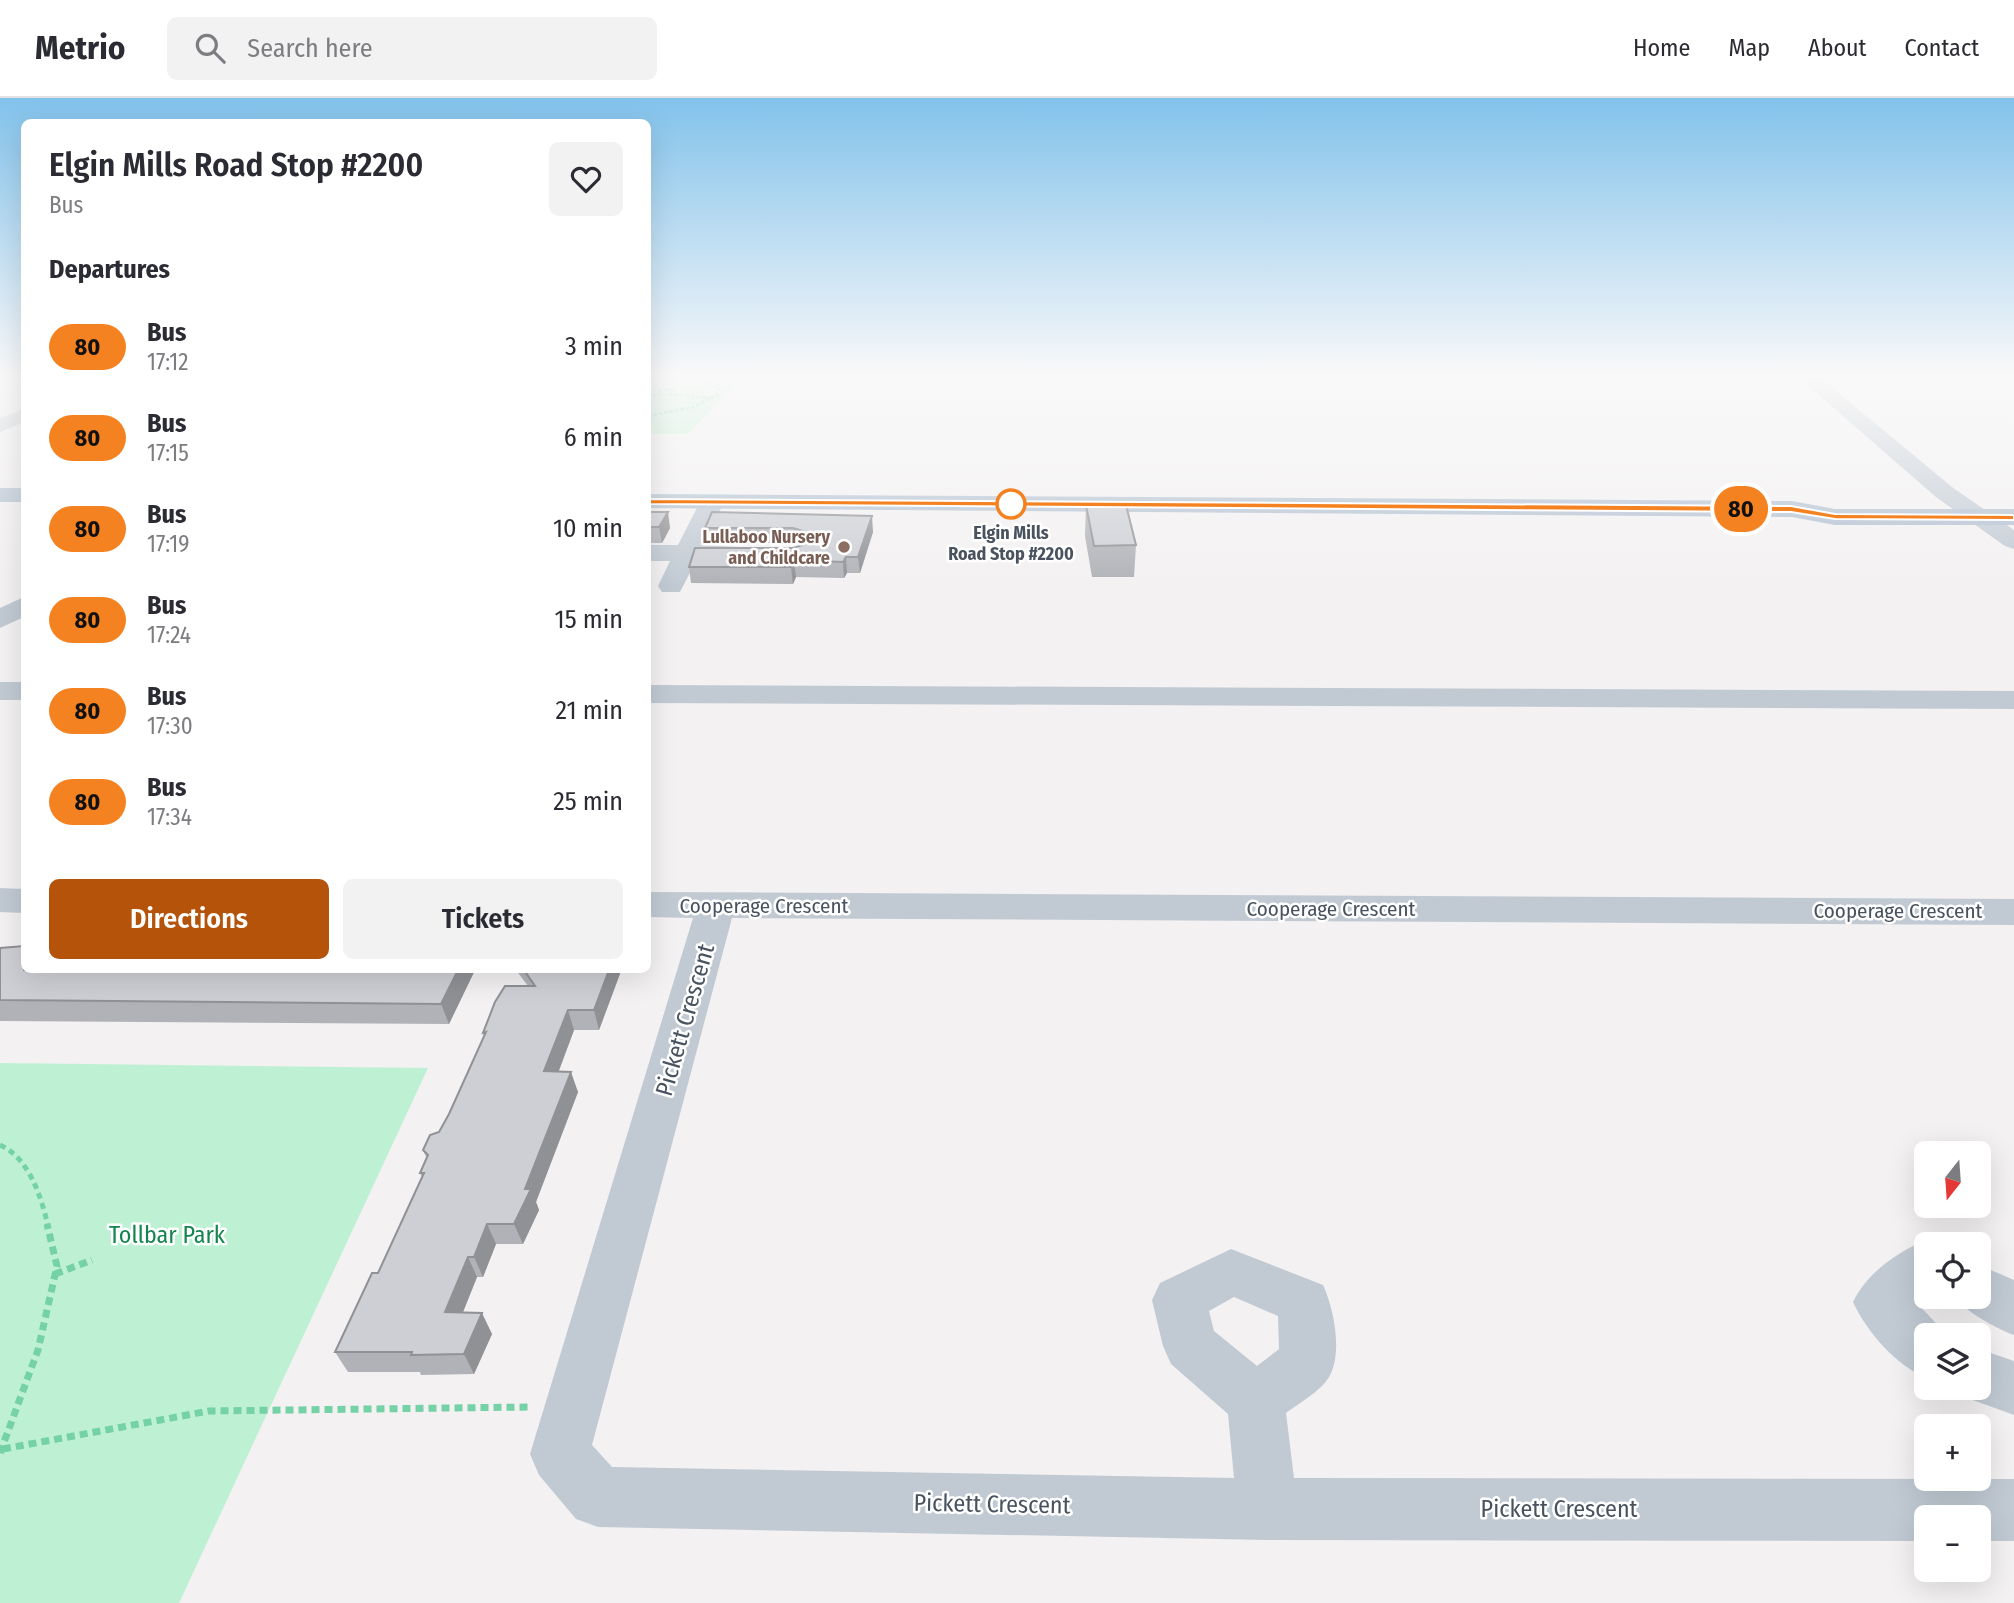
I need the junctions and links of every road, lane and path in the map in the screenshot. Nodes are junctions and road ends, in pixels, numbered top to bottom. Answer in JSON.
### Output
{"nodes":[{"id":1,"x":1891,"y":446,"type":"edge"},
{"id":2,"x":0,"y":495,"type":"edge"},
{"id":3,"x":21,"y":495,"type":"edge"},
{"id":4,"x":651,"y":501,"type":"edge"},
{"id":5,"x":712,"y":502,"type":"junction"},
{"id":6,"x":1958,"y":502,"type":"junction"},
{"id":7,"x":2014,"y":503,"type":"edge"},
{"id":8,"x":1791,"y":509,"type":"junction"},
{"id":9,"x":1981,"y":517,"type":"junction"},
{"id":10,"x":2014,"y":517,"type":"edge"},
{"id":11,"x":2014,"y":541,"type":"edge"},
{"id":12,"x":651,"y":552,"type":"edge"},
{"id":13,"x":687,"y":553,"type":"junction"},
{"id":14,"x":768,"y":554,"type":"edge"},
{"id":15,"x":671,"y":586,"type":"dead end"},
{"id":16,"x":21,"y":607,"type":"edge"},
{"id":17,"x":0,"y":620,"type":"edge"},
{"id":18,"x":0,"y":691,"type":"edge"},
{"id":19,"x":21,"y":691,"type":"edge"},
{"id":20,"x":651,"y":694,"type":"edge"},
{"id":21,"x":2014,"y":700,"type":"edge"},
{"id":22,"x":0,"y":901,"type":"edge"},
{"id":23,"x":21,"y":901,"type":"edge"},
{"id":24,"x":651,"y":905,"type":"edge"},
{"id":25,"x":716,"y":906,"type":"junction"},
{"id":26,"x":2014,"y":912,"type":"edge"},
{"id":27,"x":0,"y":1145,"type":"edge"},
{"id":28,"x":92,"y":1261,"type":"dead end"},
{"id":29,"x":55,"y":1274,"type":"junction"},
{"id":30,"x":1914,"y":1274,"type":"edge"},
{"id":31,"x":1991,"y":1295,"type":"edge"},
{"id":32,"x":2014,"y":1311,"type":"edge"},
{"id":33,"x":1914,"y":1338,"type":"edge"},
{"id":34,"x":1991,"y":1380,"type":"edge"},
{"id":35,"x":2014,"y":1388,"type":"edge"},
{"id":36,"x":1256,"y":1401,"type":"dead end"},
{"id":37,"x":573,"y":1406,"type":"junction"},
{"id":38,"x":2,"y":1451,"type":"edge"},
{"id":39,"x":1267,"y":1509,"type":"junction"},
{"id":40,"x":2014,"y":1510,"type":"edge"}],
"edges":[{"from":1,"to":6,"type":"street"},
{"from":2,"to":3,"type":"main road"},
{"from":4,"to":5,"type":"main road"},
{"from":5,"to":8,"type":"main road"},
{"from":5,"to":13,"type":"street"},
{"from":6,"to":7,"type":"main road"},
{"from":6,"to":8,"type":"main road"},
{"from":6,"to":9,"type":"street"},
{"from":8,"to":9,"type":"main road"},
{"from":9,"to":10,"type":"main road"},
{"from":9,"to":11,"type":"street"},
{"from":12,"to":13,"type":"street"},
{"from":13,"to":14,"type":"street"},
{"from":13,"to":15,"type":"street"},
{"from":16,"to":17,"type":"street"},
{"from":18,"to":19,"type":"street"},
{"from":20,"to":21,"type":"street"},
{"from":22,"to":23,"type":"street"},
{"from":24,"to":25,"type":"street","name":"Cooperage Crescent"},
{"from":25,"to":26,"type":"street","name":"Cooperage Crescent"},
{"from":25,"to":37,"type":"street","name":"Pickett Crescent"},
{"from":27,"to":29,"type":"path"},
{"from":28,"to":29,"type":"path"},
{"from":29,"to":38,"type":"path"},
{"from":30,"to":33,"type":"street"},
{"from":31,"to":32,"type":"street"},
{"from":34,"to":35,"type":"street"},
{"from":36,"to":39,"type":"street"},
{"from":37,"to":38,"type":"path"},
{"from":37,"to":39,"type":"street","name":"Pickett Crescent"},
{"from":39,"to":40,"type":"street","name":"Pickett Crescent"}]}
